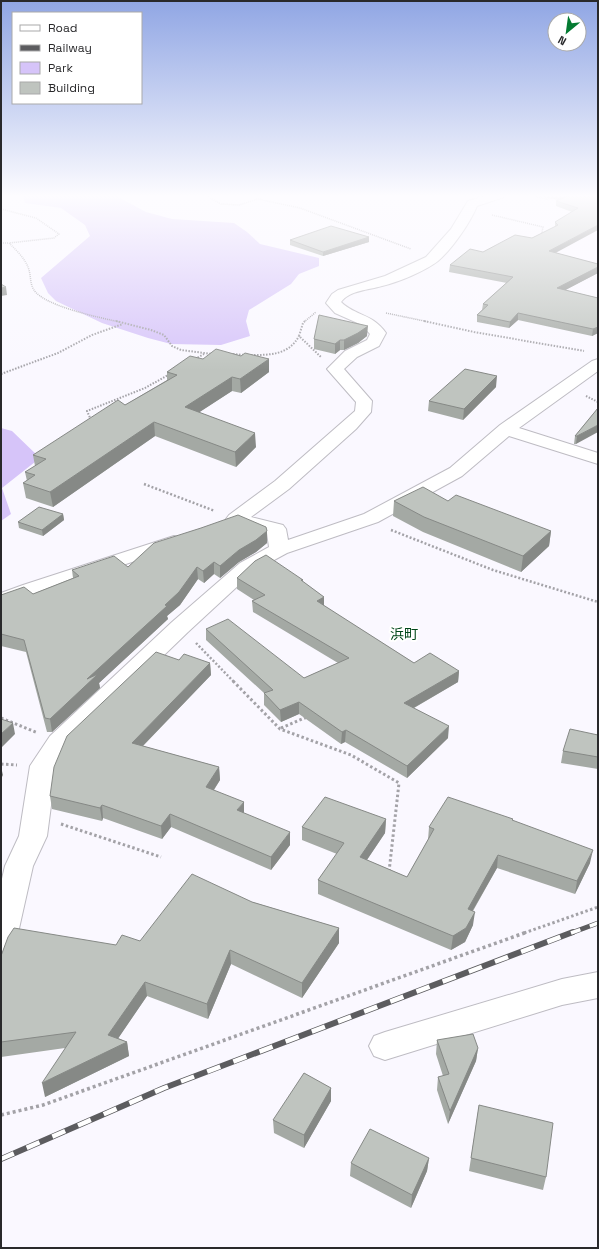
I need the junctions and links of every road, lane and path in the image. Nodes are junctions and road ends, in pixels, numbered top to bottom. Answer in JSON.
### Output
{"nodes":[{"id":1,"x":19,"y":253,"type":"edge"},
{"id":2,"x":424,"y":253,"type":"edge"},
{"id":3,"x":437,"y":253,"type":"edge"},
{"id":4,"x":434,"y":257,"type":"junction"},
{"id":5,"x":333,"y":303,"type":"junction"},
{"id":6,"x":383,"y":312,"type":"dead end"},
{"id":7,"x":123,"y":324,"type":"junction"},
{"id":8,"x":299,"y":336,"type":"junction"},
{"id":9,"x":586,"y":351,"type":"dead end"},
{"id":10,"x":206,"y":353,"type":"junction"},
{"id":11,"x":213,"y":354,"type":"edge"},
{"id":12,"x":228,"y":354,"type":"edge"},
{"id":13,"x":193,"y":360,"type":"edge"},
{"id":14,"x":598,"y":364,"type":"edge"},
{"id":15,"x":335,"y":368,"type":"junction"},
{"id":16,"x":174,"y":371,"type":"edge"},
{"id":17,"x":1,"y":374,"type":"edge"},
{"id":18,"x":96,"y":422,"type":"edge"},
{"id":19,"x":506,"y":429,"type":"junction"},
{"id":20,"x":598,"y":459,"type":"edge"},
{"id":21,"x":144,"y":484,"type":"dead end"},
{"id":22,"x":371,"y":518,"type":"junction"},
{"id":23,"x":236,"y":519,"type":"junction"},
{"id":24,"x":216,"y":528,"type":"edge"},
{"id":25,"x":194,"y":535,"type":"edge"},
{"id":26,"x":280,"y":550,"type":"junction"},
{"id":27,"x":1,"y":601,"type":"edge"},
{"id":28,"x":598,"y":602,"type":"edge"},
{"id":29,"x":180,"y":627,"type":"junction"},
{"id":30,"x":308,"y":716,"type":"edge"},
{"id":31,"x":1,"y":718,"type":"edge"},
{"id":32,"x":280,"y":729,"type":"junction"},
{"id":33,"x":59,"y":742,"type":"junction"},
{"id":34,"x":34,"y":816,"type":"junction"},
{"id":35,"x":161,"y":856,"type":"dead end"},
{"id":36,"x":388,"y":879,"type":"edge"},
{"id":37,"x":598,"y":907,"type":"edge"},
{"id":38,"x":1,"y":942,"type":"edge"},
{"id":39,"x":598,"y":985,"type":"edge"},
{"id":40,"x":385,"y":1046,"type":"dead end"},
{"id":41,"x":1,"y":1115,"type":"edge"}],
"edges":[{"from":1,"to":7,"type":"path"},
{"from":2,"to":4,"type":"path"},
{"from":3,"to":4,"type":"street"},
{"from":4,"to":5,"type":"street"},
{"from":5,"to":8,"type":"path"},
{"from":5,"to":15,"type":"street"},
{"from":6,"to":9,"type":"path"},
{"from":7,"to":10,"type":"path"},
{"from":7,"to":17,"type":"path"},
{"from":8,"to":12,"type":"path"},
{"from":8,"to":15,"type":"path"},
{"from":10,"to":11,"type":"path"},
{"from":10,"to":13,"type":"path"},
{"from":14,"to":19,"type":"street"},
{"from":15,"to":23,"type":"street"},
{"from":16,"to":18,"type":"path"},
{"from":19,"to":20,"type":"street"},
{"from":19,"to":22,"type":"street"},
{"from":21,"to":23,"type":"path"},
{"from":22,"to":26,"type":"street"},
{"from":22,"to":28,"type":"path"},
{"from":23,"to":24,"type":"street"},
{"from":23,"to":26,"type":"street"},
{"from":25,"to":27,"type":"street"},
{"from":26,"to":29,"type":"street"},
{"from":29,"to":32,"type":"path"},
{"from":29,"to":33,"type":"street"},
{"from":30,"to":32,"type":"path"},
{"from":31,"to":33,"type":"path"},
{"from":32,"to":36,"type":"path"},
{"from":33,"to":34,"type":"street"},
{"from":34,"to":35,"type":"path"},
{"from":34,"to":38,"type":"street"},
{"from":37,"to":41,"type":"path"},
{"from":39,"to":40,"type":"street"}]}
